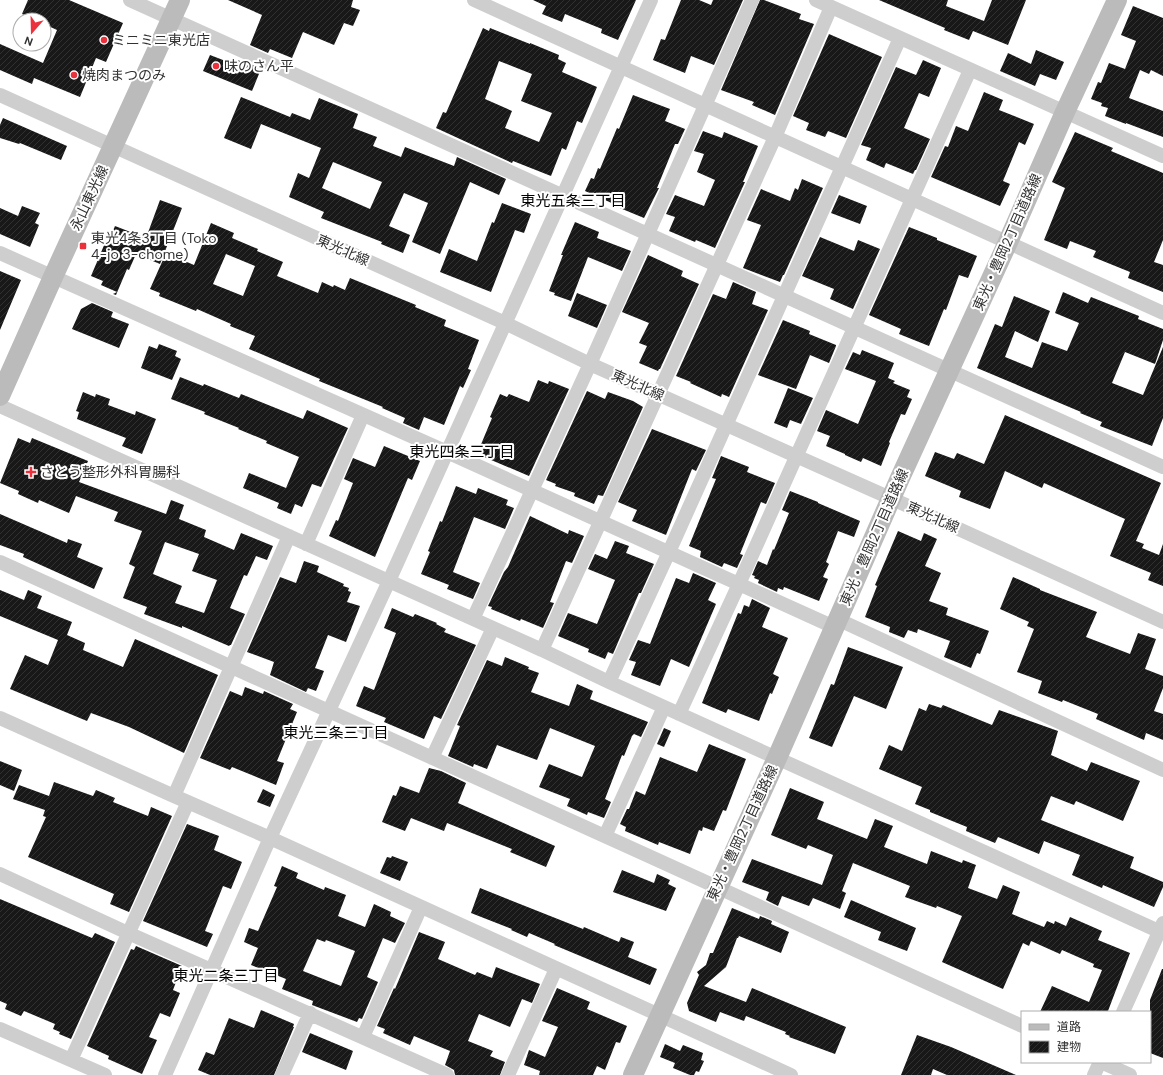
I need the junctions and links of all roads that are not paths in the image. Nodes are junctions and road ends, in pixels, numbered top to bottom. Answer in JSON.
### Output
{"nodes":[{"id":1,"x":130,"y":0,"type":"edge"},
{"id":2,"x":180,"y":0,"type":"edge"},
{"id":3,"x":474,"y":0,"type":"edge"},
{"id":4,"x":651,"y":0,"type":"edge"},
{"id":5,"x":752,"y":0,"type":"edge"},
{"id":6,"x":816,"y":0,"type":"edge"},
{"id":7,"x":1117,"y":0,"type":"edge"},
{"id":8,"x":831,"y":7,"type":"junction"},
{"id":9,"x":172,"y":19,"type":"junction"},
{"id":10,"x":900,"y":38,"type":"junction"},
{"id":11,"x":621,"y":67,"type":"junction"},
{"id":12,"x":970,"y":70,"type":"junction"},
{"id":13,"x":0,"y":96,"type":"edge"},
{"id":14,"x":705,"y":105,"type":"junction"},
{"id":15,"x":1065,"y":112,"type":"junction"},
{"id":16,"x":775,"y":137,"type":"junction"},
{"id":17,"x":113,"y":146,"type":"junction"},
{"id":18,"x":1163,"y":156,"type":"edge"},
{"id":19,"x":842,"y":167,"type":"junction"},
{"id":20,"x":564,"y":196,"type":"junction"},
{"id":21,"x":912,"y":199,"type":"junction"},
{"id":22,"x":647,"y":234,"type":"junction"},
{"id":23,"x":1008,"y":242,"type":"junction"},
{"id":24,"x":0,"y":253,"type":"edge"},
{"id":25,"x":717,"y":266,"type":"junction"},
{"id":26,"x":53,"y":276,"type":"junction"},
{"id":27,"x":784,"y":296,"type":"junction"},
{"id":28,"x":1163,"y":313,"type":"edge"},
{"id":29,"x":505,"y":323,"type":"junction"},
{"id":30,"x":854,"y":328,"type":"junction"},
{"id":31,"x":590,"y":364,"type":"junction"},
{"id":32,"x":949,"y":371,"type":"junction"},
{"id":33,"x":658,"y":394,"type":"junction"},
{"id":34,"x":0,"y":396,"type":"edge"},
{"id":35,"x":0,"y":406,"type":"edge"},
{"id":36,"x":363,"y":414,"type":"junction"},
{"id":37,"x":726,"y":425,"type":"junction"},
{"id":38,"x":447,"y":452,"type":"junction"},
{"id":39,"x":796,"y":456,"type":"junction"},
{"id":40,"x":1163,"y":467,"type":"edge"},
{"id":41,"x":532,"y":490,"type":"junction"},
{"id":42,"x":892,"y":498,"type":"junction"},
{"id":43,"x":601,"y":521,"type":"junction"},
{"id":44,"x":289,"y":536,"type":"junction"},
{"id":45,"x":306,"y":544,"type":"junction"},
{"id":46,"x":669,"y":552,"type":"junction"},
{"id":47,"x":0,"y":562,"type":"edge"},
{"id":48,"x":389,"y":581,"type":"junction"},
{"id":49,"x":739,"y":584,"type":"junction"},
{"id":50,"x":473,"y":619,"type":"junction"},
{"id":51,"x":1163,"y":622,"type":"edge"},
{"id":52,"x":836,"y":623,"type":"junction"},
{"id":53,"x":493,"y":628,"type":"junction"},
{"id":54,"x":542,"y":650,"type":"junction"},
{"id":55,"x":231,"y":667,"type":"junction"},
{"id":56,"x":609,"y":682,"type":"junction"},
{"id":57,"x":664,"y":707,"type":"junction"},
{"id":58,"x":328,"y":712,"type":"junction"},
{"id":59,"x":679,"y":714,"type":"junction"},
{"id":60,"x":0,"y":718,"type":"edge"},
{"id":61,"x":432,"y":758,"type":"junction"},
{"id":62,"x":777,"y":758,"type":"junction"},
{"id":63,"x":1163,"y":770,"type":"edge"},
{"id":64,"x":174,"y":796,"type":"junction"},
{"id":65,"x":188,"y":802,"type":"junction"},
{"id":66,"x":605,"y":836,"type":"junction"},
{"id":67,"x":270,"y":838,"type":"junction"},
{"id":68,"x":0,"y":874,"type":"edge"},
{"id":69,"x":718,"y":886,"type":"junction"},
{"id":70,"x":421,"y":907,"type":"junction"},
{"id":71,"x":1162,"y":929,"type":"edge"},
{"id":72,"x":128,"y":933,"type":"junction"},
{"id":73,"x":556,"y":969,"type":"junction"},
{"id":74,"x":213,"y":970,"type":"junction"},
{"id":75,"x":1123,"y":1011,"type":"edge"},
{"id":76,"x":310,"y":1013,"type":"junction"},
{"id":77,"x":660,"y":1016,"type":"junction"},
{"id":78,"x":1021,"y":1026,"type":"edge"},
{"id":79,"x":0,"y":1029,"type":"edge"},
{"id":80,"x":363,"y":1037,"type":"junction"},
{"id":81,"x":71,"y":1060,"type":"junction"},
{"id":82,"x":1100,"y":1063,"type":"edge"},
{"id":83,"x":1102,"y":1063,"type":"edge"},
{"id":84,"x":104,"y":1075,"type":"edge"},
{"id":85,"x":165,"y":1075,"type":"edge"},
{"id":86,"x":282,"y":1075,"type":"edge"},
{"id":87,"x":447,"y":1075,"type":"edge"},
{"id":88,"x":508,"y":1075,"type":"edge"},
{"id":89,"x":633,"y":1075,"type":"edge"},
{"id":90,"x":791,"y":1075,"type":"edge"},
{"id":91,"x":1094,"y":1075,"type":"edge"},
{"id":92,"x":1130,"y":1075,"type":"edge"}],
"edges":[{"from":1,"to":9,"type":"street"},
{"from":2,"to":9,"type":"street","name":"永山東光線"},
{"from":3,"to":11,"type":"street"},
{"from":4,"to":11,"type":"street"},
{"from":5,"to":14,"type":"street"},
{"from":6,"to":8,"type":"street"},
{"from":7,"to":15,"type":"street","name":"東光・豊岡2丁目道路線"},
{"from":8,"to":10,"type":"street"},
{"from":8,"to":16,"type":"street"},
{"from":9,"to":17,"type":"street","name":"永山東光線"},
{"from":9,"to":20,"type":"street"},
{"from":10,"to":12,"type":"street"},
{"from":10,"to":19,"type":"street"},
{"from":11,"to":14,"type":"street"},
{"from":11,"to":20,"type":"street"},
{"from":12,"to":15,"type":"street"},
{"from":12,"to":21,"type":"street"},
{"from":13,"to":17,"type":"street","name":"東光北線"},
{"from":14,"to":16,"type":"street"},
{"from":14,"to":22,"type":"street"},
{"from":15,"to":18,"type":"street"},
{"from":15,"to":23,"type":"street","name":"東光・豊岡2丁目道路線"},
{"from":16,"to":19,"type":"street"},
{"from":16,"to":25,"type":"street"},
{"from":17,"to":26,"type":"street","name":"永山東光線"},
{"from":17,"to":29,"type":"street","name":"東光北線"},
{"from":19,"to":21,"type":"street"},
{"from":19,"to":27,"type":"street"},
{"from":20,"to":22,"type":"street"},
{"from":20,"to":29,"type":"street"},
{"from":21,"to":23,"type":"street"},
{"from":21,"to":30,"type":"street"},
{"from":22,"to":25,"type":"street"},
{"from":22,"to":31,"type":"street"},
{"from":23,"to":28,"type":"street"},
{"from":23,"to":32,"type":"street","name":"東光・豊岡2丁目道路線"},
{"from":24,"to":26,"type":"street"},
{"from":25,"to":27,"type":"street"},
{"from":25,"to":33,"type":"street"},
{"from":26,"to":34,"type":"street","name":"永山東光線"},
{"from":26,"to":36,"type":"street"},
{"from":27,"to":30,"type":"street"},
{"from":27,"to":37,"type":"street"},
{"from":29,"to":31,"type":"street","name":"東光北線"},
{"from":29,"to":38,"type":"street"},
{"from":30,"to":32,"type":"street"},
{"from":30,"to":39,"type":"street"},
{"from":31,"to":33,"type":"street","name":"東光北線"},
{"from":31,"to":41,"type":"street"},
{"from":32,"to":40,"type":"street"},
{"from":32,"to":42,"type":"street","name":"東光・豊岡2丁目道路線"},
{"from":33,"to":37,"type":"street","name":"東光北線"},
{"from":33,"to":43,"type":"street"},
{"from":35,"to":44,"type":"street"},
{"from":36,"to":38,"type":"street"},
{"from":36,"to":45,"type":"street"},
{"from":37,"to":39,"type":"street","name":"東光北線"},
{"from":37,"to":46,"type":"street"},
{"from":38,"to":41,"type":"street"},
{"from":38,"to":48,"type":"street"},
{"from":39,"to":42,"type":"street","name":"東光北線"},
{"from":39,"to":49,"type":"street"},
{"from":41,"to":43,"type":"street"},
{"from":41,"to":50,"type":"street"},
{"from":42,"to":51,"type":"street","name":"東光北線"},
{"from":42,"to":52,"type":"street","name":"東光・豊岡2丁目道路線"},
{"from":43,"to":46,"type":"street"},
{"from":43,"to":54,"type":"street"},
{"from":44,"to":45,"type":"street"},
{"from":44,"to":55,"type":"street"},
{"from":45,"to":48,"type":"street"},
{"from":46,"to":49,"type":"street"},
{"from":46,"to":56,"type":"street"},
{"from":47,"to":55,"type":"street"},
{"from":48,"to":50,"type":"street"},
{"from":48,"to":58,"type":"street"},
{"from":49,"to":52,"type":"street"},
{"from":49,"to":59,"type":"street"},
{"from":50,"to":53,"type":"street"},
{"from":52,"to":62,"type":"street","name":"東光・豊岡2丁目道路線"},
{"from":52,"to":63,"type":"street"},
{"from":53,"to":54,"type":"street"},
{"from":53,"to":61,"type":"street"},
{"from":54,"to":56,"type":"street"},
{"from":55,"to":58,"type":"street"},
{"from":55,"to":64,"type":"street"},
{"from":56,"to":57,"type":"street"},
{"from":57,"to":59,"type":"street"},
{"from":57,"to":66,"type":"street"},
{"from":58,"to":61,"type":"street"},
{"from":58,"to":67,"type":"street"},
{"from":59,"to":62,"type":"street"},
{"from":60,"to":64,"type":"street"},
{"from":61,"to":66,"type":"street"},
{"from":62,"to":69,"type":"street","name":"東光・豊岡2丁目道路線"},
{"from":62,"to":71,"type":"street"},
{"from":64,"to":65,"type":"street"},
{"from":65,"to":67,"type":"street"},
{"from":65,"to":72,"type":"street"},
{"from":66,"to":69,"type":"street"},
{"from":67,"to":70,"type":"street"},
{"from":67,"to":74,"type":"street"},
{"from":68,"to":72,"type":"street"},
{"from":69,"to":77,"type":"street","name":"東光・豊岡2丁目道路線"},
{"from":69,"to":78,"type":"street"},
{"from":70,"to":73,"type":"street"},
{"from":70,"to":80,"type":"street"},
{"from":71,"to":75,"type":"street"},
{"from":72,"to":74,"type":"street"},
{"from":72,"to":81,"type":"street"},
{"from":73,"to":77,"type":"street"},
{"from":73,"to":88,"type":"street"},
{"from":74,"to":76,"type":"street"},
{"from":74,"to":85,"type":"street"},
{"from":76,"to":80,"type":"street"},
{"from":76,"to":86,"type":"street"},
{"from":77,"to":89,"type":"street","name":"東光・豊岡2丁目道路線"},
{"from":77,"to":90,"type":"street"},
{"from":79,"to":81,"type":"street"},
{"from":80,"to":87,"type":"street"},
{"from":81,"to":84,"type":"street"},
{"from":82,"to":91,"type":"street"},
{"from":83,"to":92,"type":"street"}]}
